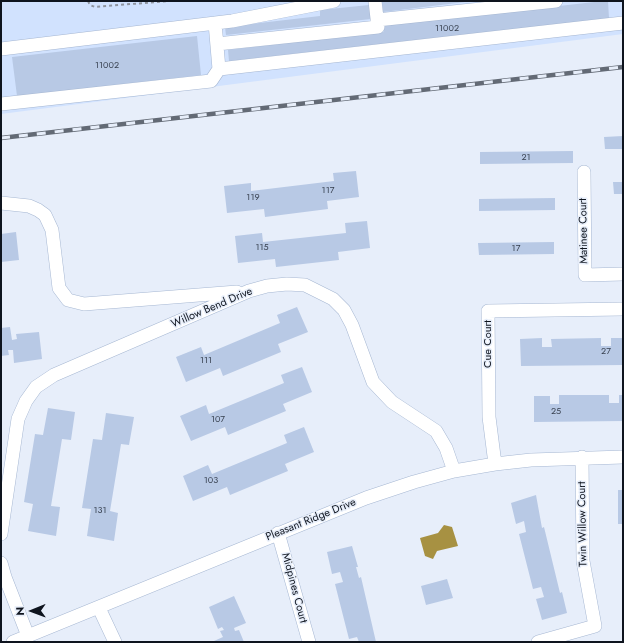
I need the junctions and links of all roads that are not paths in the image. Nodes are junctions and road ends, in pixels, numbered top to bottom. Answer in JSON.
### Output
{"nodes":[{"id":1,"x":334,"y":1,"type":"edge"},
{"id":2,"x":375,"y":1,"type":"edge"},
{"id":3,"x":556,"y":1,"type":"edge"},
{"id":4,"x":377,"y":20,"type":"junction"},
{"id":5,"x":215,"y":23,"type":"junction"},
{"id":6,"x":623,"y":23,"type":"edge"},
{"id":7,"x":217,"y":44,"type":"junction"},
{"id":8,"x":1,"y":49,"type":"edge"},
{"id":9,"x":219,"y":69,"type":"junction"},
{"id":10,"x":1,"y":104,"type":"edge"},
{"id":11,"x":584,"y":172,"type":"dead end"},
{"id":12,"x":1,"y":203,"type":"edge"},
{"id":13,"x":623,"y":274,"type":"edge"},
{"id":14,"x":249,"y":291,"type":"junction"},
{"id":15,"x":623,"y":309,"type":"edge"},
{"id":16,"x":582,"y":457,"type":"junction"},
{"id":17,"x":623,"y":457,"type":"edge"},
{"id":18,"x":495,"y":464,"type":"junction"},
{"id":19,"x":454,"y":471,"type":"junction"},
{"id":20,"x":278,"y":533,"type":"junction"},
{"id":21,"x":1,"y":534,"type":"edge"},
{"id":22,"x":1,"y":563,"type":"edge"},
{"id":23,"x":99,"y":608,"type":"junction"},
{"id":24,"x":28,"y":636,"type":"junction"},
{"id":25,"x":14,"y":642,"type":"edge"},
{"id":26,"x":115,"y":642,"type":"edge"},
{"id":27,"x":309,"y":642,"type":"edge"},
{"id":28,"x":538,"y":642,"type":"edge"}],
"edges":[{"from":1,"to":5,"type":"street"},
{"from":2,"to":4,"type":"street"},
{"from":3,"to":4,"type":"street"},
{"from":4,"to":7,"type":"street"},
{"from":5,"to":7,"type":"street"},
{"from":5,"to":8,"type":"street"},
{"from":6,"to":9,"type":"street"},
{"from":7,"to":9,"type":"street"},
{"from":9,"to":10,"type":"street"},
{"from":11,"to":13,"type":"street","name":"Matinee Court"},
{"from":12,"to":14,"type":"street"},
{"from":14,"to":19,"type":"street","name":"Willow Bend Drive"},
{"from":14,"to":21,"type":"street","name":"Willow Bend Drive"},
{"from":15,"to":18,"type":"street","name":"Cue Court"},
{"from":16,"to":17,"type":"street","name":"Pleasant Ridge Drive"},
{"from":16,"to":18,"type":"street","name":"Pleasant Ridge Drive"},
{"from":16,"to":28,"type":"street","name":"Twin Willow Court"},
{"from":18,"to":19,"type":"street","name":"Pleasant Ridge Drive"},
{"from":19,"to":20,"type":"street","name":"Pleasant Ridge Drive"},
{"from":20,"to":23,"type":"street","name":"Pleasant Ridge Drive"},
{"from":20,"to":27,"type":"street","name":"Midpines Court"},
{"from":22,"to":24,"type":"street"},
{"from":23,"to":24,"type":"street","name":"Pleasant Ridge Drive"},
{"from":23,"to":26,"type":"street"},
{"from":24,"to":25,"type":"street","name":"Pleasant Ridge Drive"}]}
